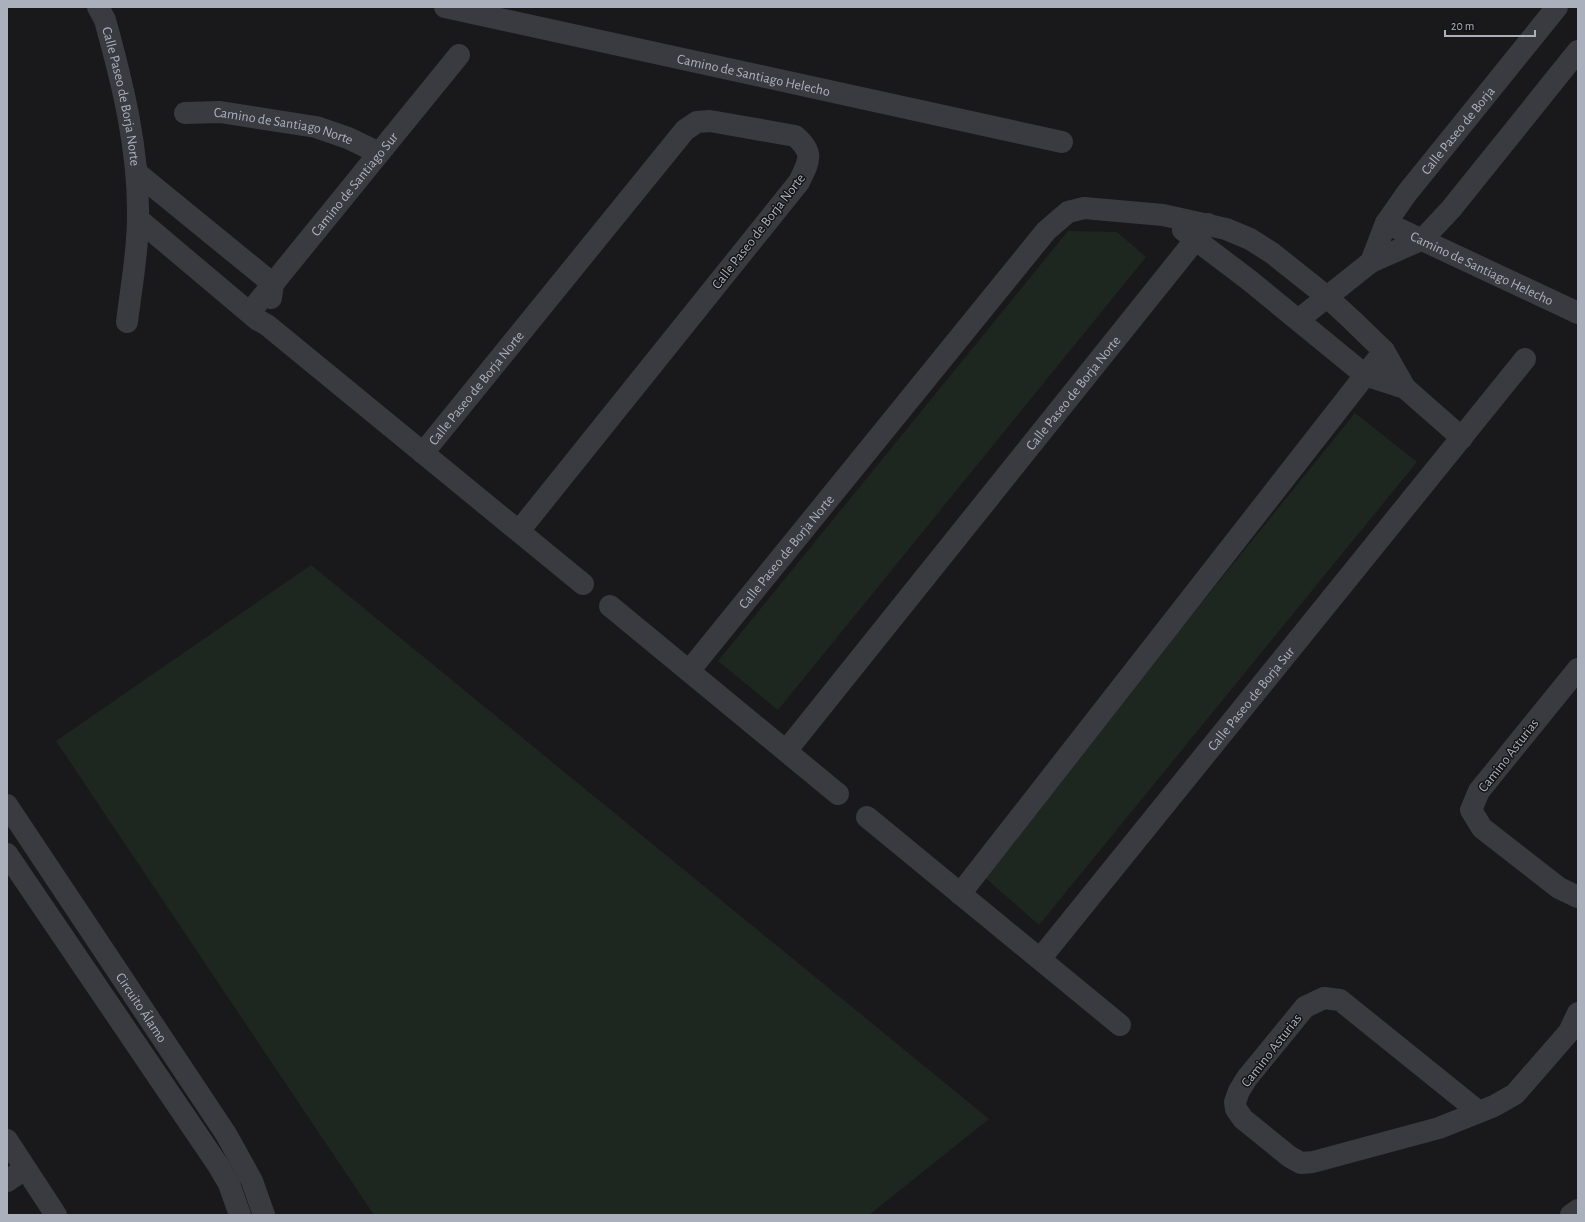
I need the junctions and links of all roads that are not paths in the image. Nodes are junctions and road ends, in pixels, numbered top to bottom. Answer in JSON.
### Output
{"nodes":[{"id":1,"x":446,"y":7,"type":"edge"},
{"id":2,"x":1558,"y":7,"type":"edge"},
{"id":3,"x":103,"y":11,"type":"edge"},
{"id":4,"x":1578,"y":51,"type":"edge"},
{"id":5,"x":459,"y":55,"type":"dead end"},
{"id":6,"x":185,"y":113,"type":"dead end"},
{"id":7,"x":1062,"y":142,"type":"dead end"},
{"id":8,"x":379,"y":153,"type":"junction"},
{"id":9,"x":137,"y":173,"type":"junction"},
{"id":10,"x":138,"y":219,"type":"junction"},
{"id":11,"x":1386,"y":223,"type":"junction"},
{"id":12,"x":1201,"y":232,"type":"junction"},
{"id":13,"x":1423,"y":239,"type":"junction"},
{"id":14,"x":1370,"y":262,"type":"junction"},
{"id":15,"x":273,"y":284,"type":"junction"},
{"id":16,"x":1326,"y":296,"type":"junction"},
{"id":17,"x":250,"y":312,"type":"junction"},
{"id":18,"x":1578,"y":313,"type":"edge"},
{"id":19,"x":1298,"y":320,"type":"junction"},
{"id":20,"x":127,"y":322,"type":"dead end"},
{"id":21,"x":267,"y":325,"type":"junction"},
{"id":22,"x":1384,"y":351,"type":"junction"},
{"id":23,"x":1525,"y":359,"type":"dead end"},
{"id":24,"x":1365,"y":375,"type":"junction"},
{"id":25,"x":1405,"y":388,"type":"junction"},
{"id":26,"x":1462,"y":438,"type":"junction"},
{"id":27,"x":423,"y":452,"type":"junction"},
{"id":28,"x":520,"y":531,"type":"junction"},
{"id":29,"x":583,"y":584,"type":"dead end"},
{"id":30,"x":610,"y":606,"type":"dead end"},
{"id":31,"x":1578,"y":669,"type":"edge"},
{"id":32,"x":689,"y":671,"type":"junction"},
{"id":33,"x":786,"y":751,"type":"junction"},
{"id":34,"x":838,"y":794,"type":"dead end"},
{"id":35,"x":7,"y":805,"type":"edge"},
{"id":36,"x":867,"y":817,"type":"dead end"},
{"id":37,"x":7,"y":854,"type":"edge"},
{"id":38,"x":960,"y":894,"type":"junction"},
{"id":39,"x":1578,"y":897,"type":"edge"},
{"id":40,"x":1040,"y":959,"type":"junction"},
{"id":41,"x":1578,"y":1013,"type":"edge"},
{"id":42,"x":1120,"y":1025,"type":"dead end"},
{"id":43,"x":1479,"y":1112,"type":"junction"},
{"id":44,"x":7,"y":1140,"type":"edge"},
{"id":45,"x":25,"y":1169,"type":"junction"},
{"id":46,"x":7,"y":1181,"type":"edge"},
{"id":47,"x":1578,"y":1210,"type":"edge"},
{"id":48,"x":56,"y":1215,"type":"edge"},
{"id":49,"x":240,"y":1215,"type":"edge"},
{"id":50,"x":264,"y":1215,"type":"edge"},
{"id":51,"x":1571,"y":1215,"type":"edge"}],
"edges":[{"from":1,"to":7,"type":"street","name":"Camino de Santiago Helecho"},
{"from":2,"to":11,"type":"street","name":"Calle Paseo de Borja"},
{"from":3,"to":9,"type":"street","name":"Calle Paseo de Borja Norte"},
{"from":4,"to":13,"type":"street","name":"Calle Paseo de Borja"},
{"from":5,"to":8,"type":"street","name":"Camino de Santiago Sur"},
{"from":6,"to":8,"type":"street","name":"Camino de Santiago Norte"},
{"from":8,"to":15,"type":"street","name":"Camino de Santiago Sur"},
{"from":9,"to":10,"type":"street","name":"Calle Paseo de Borja Norte"},
{"from":9,"to":15,"type":"street","name":"Calle Paseo de Borja Norte"},
{"from":10,"to":17,"type":"street","name":"Calle Paseo de Borja Norte"},
{"from":10,"to":20,"type":"street","name":"Calle Paseo de Borja Norte"},
{"from":11,"to":13,"type":"street","name":"Camino de Santiago Helecho"},
{"from":11,"to":14,"type":"street","name":"Calle Paseo de Borja"},
{"from":12,"to":16,"type":"street","name":"Calle Paseo de Borja Norte"},
{"from":12,"to":19,"type":"street","name":"Calle Paseo de Borja Norte"},
{"from":12,"to":32,"type":"street","name":"Calle Paseo de Borja Norte"},
{"from":12,"to":33,"type":"street","name":"Calle Paseo de Borja Norte"},
{"from":13,"to":14,"type":"street","name":"Calle Paseo de Borja"},
{"from":13,"to":18,"type":"street","name":"Camino de Santiago Helecho"},
{"from":14,"to":16,"type":"street","name":"Calle Paseo de Borja"},
{"from":15,"to":17,"type":"street","name":"Camino de Santiago Sur"},
{"from":15,"to":21,"type":"street"},
{"from":16,"to":19,"type":"street","name":"Calle Paseo de Borja"},
{"from":16,"to":22,"type":"street"},
{"from":17,"to":21,"type":"street","name":"Calle Paseo de Borja Norte"},
{"from":19,"to":24,"type":"street"},
{"from":21,"to":27,"type":"street","name":"Calle Paseo de Borja Norte"},
{"from":22,"to":24,"type":"street"},
{"from":22,"to":25,"type":"street"},
{"from":23,"to":26,"type":"street","name":"Calle Paseo de Borja Sur"},
{"from":24,"to":25,"type":"street"},
{"from":24,"to":38,"type":"street"},
{"from":25,"to":26,"type":"street"},
{"from":26,"to":40,"type":"street","name":"Calle Paseo de Borja Sur"},
{"from":27,"to":28,"type":"street","name":"Calle Paseo de Borja Norte"},
{"from":27,"to":28,"type":"street","name":"Calle Paseo de Borja Norte"},
{"from":28,"to":29,"type":"street","name":"Calle Paseo de Borja Norte"},
{"from":30,"to":32,"type":"street"},
{"from":31,"to":39,"type":"street","name":"Camino Asturias"},
{"from":32,"to":33,"type":"street"},
{"from":33,"to":34,"type":"street"},
{"from":35,"to":50,"type":"street","name":"Circuito Álamo"},
{"from":36,"to":38,"type":"street"},
{"from":37,"to":49,"type":"street","name":"Circuito Álamo"},
{"from":38,"to":40,"type":"street"},
{"from":40,"to":42,"type":"street"},
{"from":41,"to":43,"type":"street","name":"Camino Asturias"},
{"from":43,"to":43,"type":"street","name":"Camino Asturias"},
{"from":44,"to":45,"type":"street"},
{"from":45,"to":46,"type":"street"},
{"from":45,"to":48,"type":"street"},
{"from":47,"to":51,"type":"street"}]}
